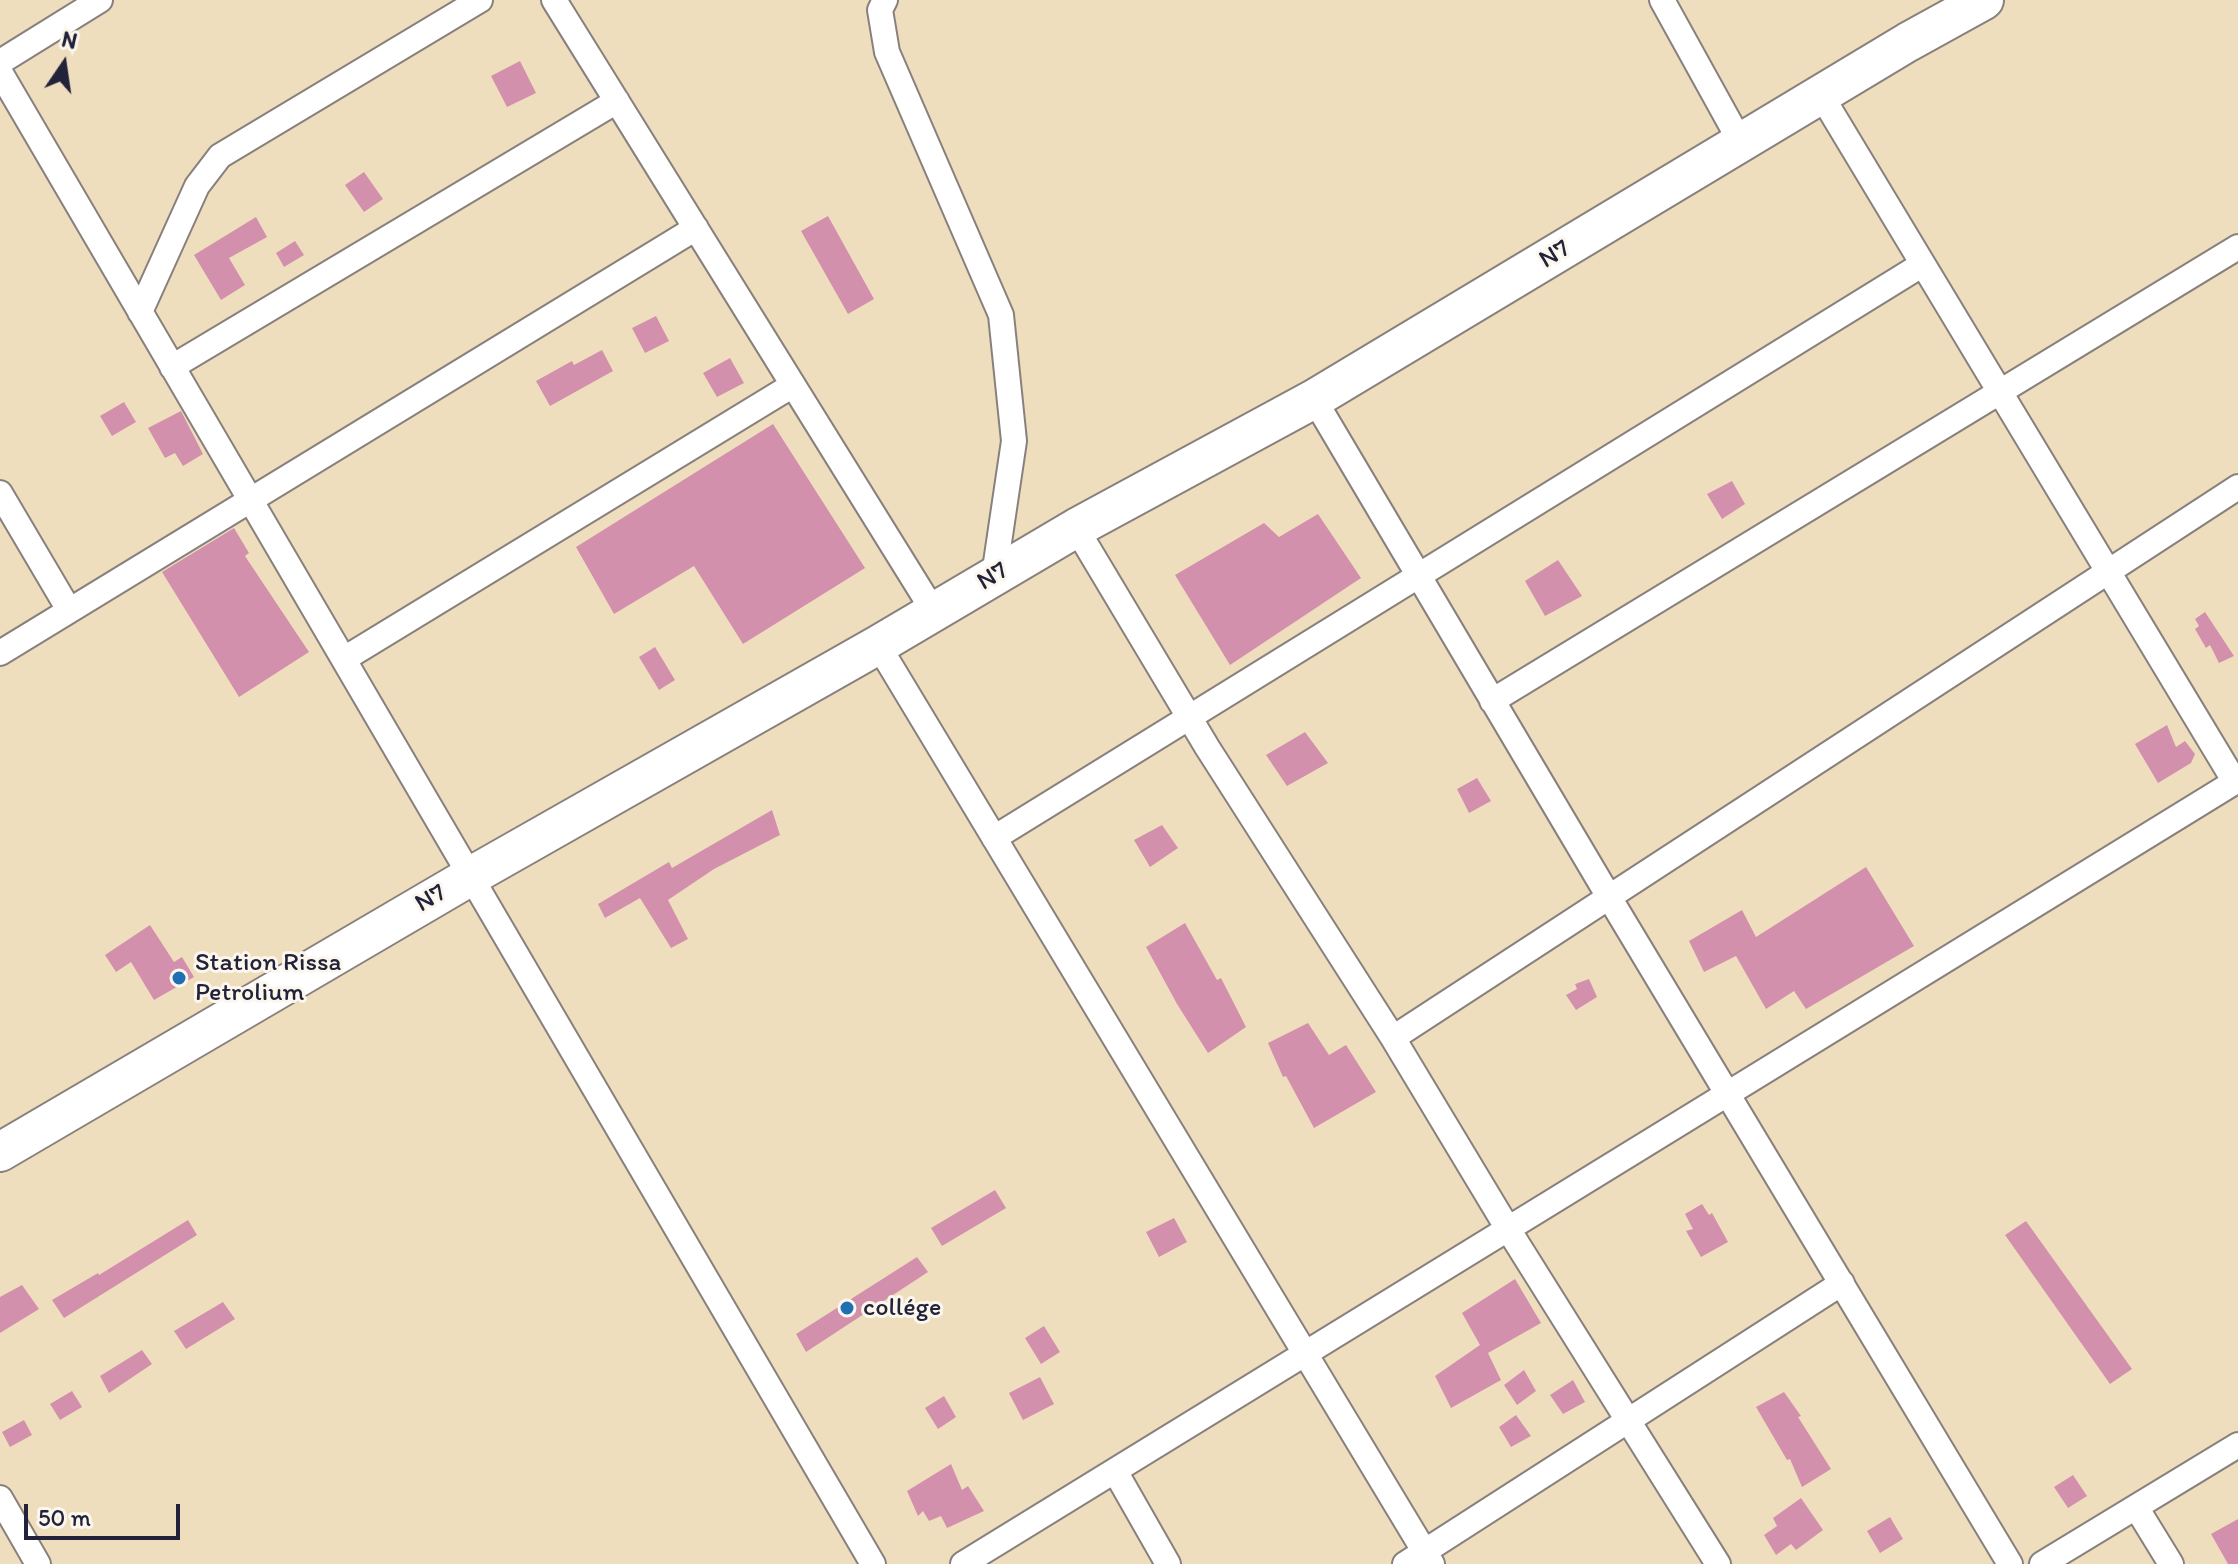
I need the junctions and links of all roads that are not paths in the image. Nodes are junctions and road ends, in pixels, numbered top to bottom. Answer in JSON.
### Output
{"nodes":[{"id":1,"x":100,"y":0,"type":"edge"},
{"id":2,"x":480,"y":0,"type":"edge"},
{"id":3,"x":554,"y":0,"type":"edge"},
{"id":4,"x":1662,"y":0,"type":"edge"},
{"id":5,"x":1984,"y":0,"type":"edge"},
{"id":6,"x":879,"y":3,"type":"edge"},
{"id":7,"x":0,"y":62,"type":"edge"},
{"id":8,"x":0,"y":72,"type":"edge"},
{"id":9,"x":1821,"y":95,"type":"junction"},
{"id":10,"x":617,"y":101,"type":"junction"},
{"id":11,"x":1741,"y":143,"type":"junction"},
{"id":12,"x":696,"y":228,"type":"junction"},
{"id":13,"x":2238,"y":247,"type":"edge"},
{"id":14,"x":1923,"y":264,"type":"junction"},
{"id":15,"x":140,"y":312,"type":"junction"},
{"id":16,"x":172,"y":367,"type":"junction"},
{"id":17,"x":793,"y":385,"type":"junction"},
{"id":18,"x":2000,"y":392,"type":"junction"},
{"id":19,"x":1314,"y":399,"type":"junction"},
{"id":20,"x":2238,"y":487,"type":"edge"},
{"id":21,"x":0,"y":493,"type":"edge"},
{"id":22,"x":250,"y":500,"type":"junction"},
{"id":23,"x":1076,"y":528,"type":"junction"},
{"id":24,"x":2108,"y":571,"type":"junction"},
{"id":25,"x":994,"y":576,"type":"junction"},
{"id":26,"x":1419,"y":576,"type":"junction"},
{"id":27,"x":69,"y":610,"type":"junction"},
{"id":28,"x":934,"y":612,"type":"junction"},
{"id":29,"x":878,"y":645,"type":"junction"},
{"id":30,"x":0,"y":653,"type":"edge"},
{"id":31,"x":344,"y":659,"type":"junction"},
{"id":32,"x":1492,"y":701,"type":"junction"},
{"id":33,"x":1189,"y":718,"type":"junction"},
{"id":34,"x":2236,"y":781,"type":"edge"},
{"id":35,"x":994,"y":838,"type":"junction"},
{"id":36,"x":471,"y":876,"type":"junction"},
{"id":37,"x":1609,"y":897,"type":"junction"},
{"id":38,"x":1393,"y":1038,"type":"junction"},
{"id":39,"x":1728,"y":1093,"type":"junction"},
{"id":40,"x":0,"y":1152,"type":"edge"},
{"id":41,"x":1508,"y":1229,"type":"junction"},
{"id":42,"x":1842,"y":1283,"type":"junction"},
{"id":43,"x":1305,"y":1354,"type":"junction"},
{"id":44,"x":1628,"y":1421,"type":"junction"},
{"id":45,"x":2238,"y":1445,"type":"edge"},
{"id":46,"x":1115,"y":1471,"type":"junction"},
{"id":47,"x":0,"y":1498,"type":"edge"},
{"id":48,"x":2136,"y":1507,"type":"junction"},
{"id":49,"x":1420,"y":1560,"type":"edge"},
{"id":50,"x":38,"y":1564,"type":"edge"},
{"id":51,"x":873,"y":1564,"type":"edge"},
{"id":52,"x":963,"y":1564,"type":"edge"},
{"id":53,"x":1168,"y":1564,"type":"edge"},
{"id":54,"x":1718,"y":1564,"type":"edge"},
{"id":55,"x":2010,"y":1564,"type":"edge"},
{"id":56,"x":2042,"y":1564,"type":"edge"},
{"id":57,"x":2171,"y":1564,"type":"edge"}],
"edges":[{"from":1,"to":7,"type":"street"},
{"from":2,"to":15,"type":"street"},
{"from":3,"to":10,"type":"street"},
{"from":4,"to":11,"type":"street"},
{"from":5,"to":9,"type":"main road","name":"N7"},
{"from":6,"to":25,"type":"street"},
{"from":8,"to":15,"type":"street"},
{"from":9,"to":11,"type":"main road","name":"N7"},
{"from":9,"to":14,"type":"street"},
{"from":10,"to":12,"type":"street"},
{"from":10,"to":16,"type":"street"},
{"from":11,"to":19,"type":"main road","name":"N7"},
{"from":12,"to":17,"type":"street"},
{"from":12,"to":22,"type":"street"},
{"from":13,"to":18,"type":"street"},
{"from":14,"to":18,"type":"street"},
{"from":14,"to":26,"type":"street"},
{"from":15,"to":16,"type":"street"},
{"from":16,"to":22,"type":"street"},
{"from":17,"to":28,"type":"street"},
{"from":17,"to":31,"type":"street"},
{"from":18,"to":24,"type":"street"},
{"from":18,"to":32,"type":"street"},
{"from":19,"to":23,"type":"main road","name":"N7"},
{"from":19,"to":26,"type":"street"},
{"from":20,"to":24,"type":"street"},
{"from":21,"to":27,"type":"street"},
{"from":22,"to":27,"type":"street"},
{"from":22,"to":31,"type":"street"},
{"from":23,"to":25,"type":"main road","name":"N7"},
{"from":23,"to":33,"type":"street"},
{"from":24,"to":34,"type":"street"},
{"from":24,"to":37,"type":"street"},
{"from":25,"to":28,"type":"main road","name":"N7"},
{"from":26,"to":32,"type":"street"},
{"from":26,"to":33,"type":"street"},
{"from":27,"to":30,"type":"street"},
{"from":28,"to":29,"type":"main road","name":"N7"},
{"from":29,"to":35,"type":"street"},
{"from":29,"to":36,"type":"main road","name":"N7"},
{"from":31,"to":36,"type":"street"},
{"from":32,"to":37,"type":"street"},
{"from":33,"to":35,"type":"street"},
{"from":33,"to":38,"type":"street"},
{"from":34,"to":39,"type":"street"},
{"from":35,"to":43,"type":"street"},
{"from":36,"to":40,"type":"main road","name":"N7"},
{"from":36,"to":51,"type":"street"},
{"from":37,"to":38,"type":"street"},
{"from":37,"to":39,"type":"street"},
{"from":38,"to":41,"type":"street"},
{"from":39,"to":41,"type":"street"},
{"from":39,"to":42,"type":"street"},
{"from":41,"to":43,"type":"street"},
{"from":41,"to":44,"type":"street"},
{"from":42,"to":44,"type":"street"},
{"from":42,"to":55,"type":"street"},
{"from":43,"to":46,"type":"street"},
{"from":43,"to":49,"type":"street"},
{"from":44,"to":49,"type":"street"},
{"from":44,"to":54,"type":"street"},
{"from":45,"to":48,"type":"street"},
{"from":46,"to":52,"type":"street"},
{"from":46,"to":53,"type":"street"},
{"from":47,"to":50,"type":"street"},
{"from":48,"to":56,"type":"street"},
{"from":48,"to":57,"type":"street"}]}
